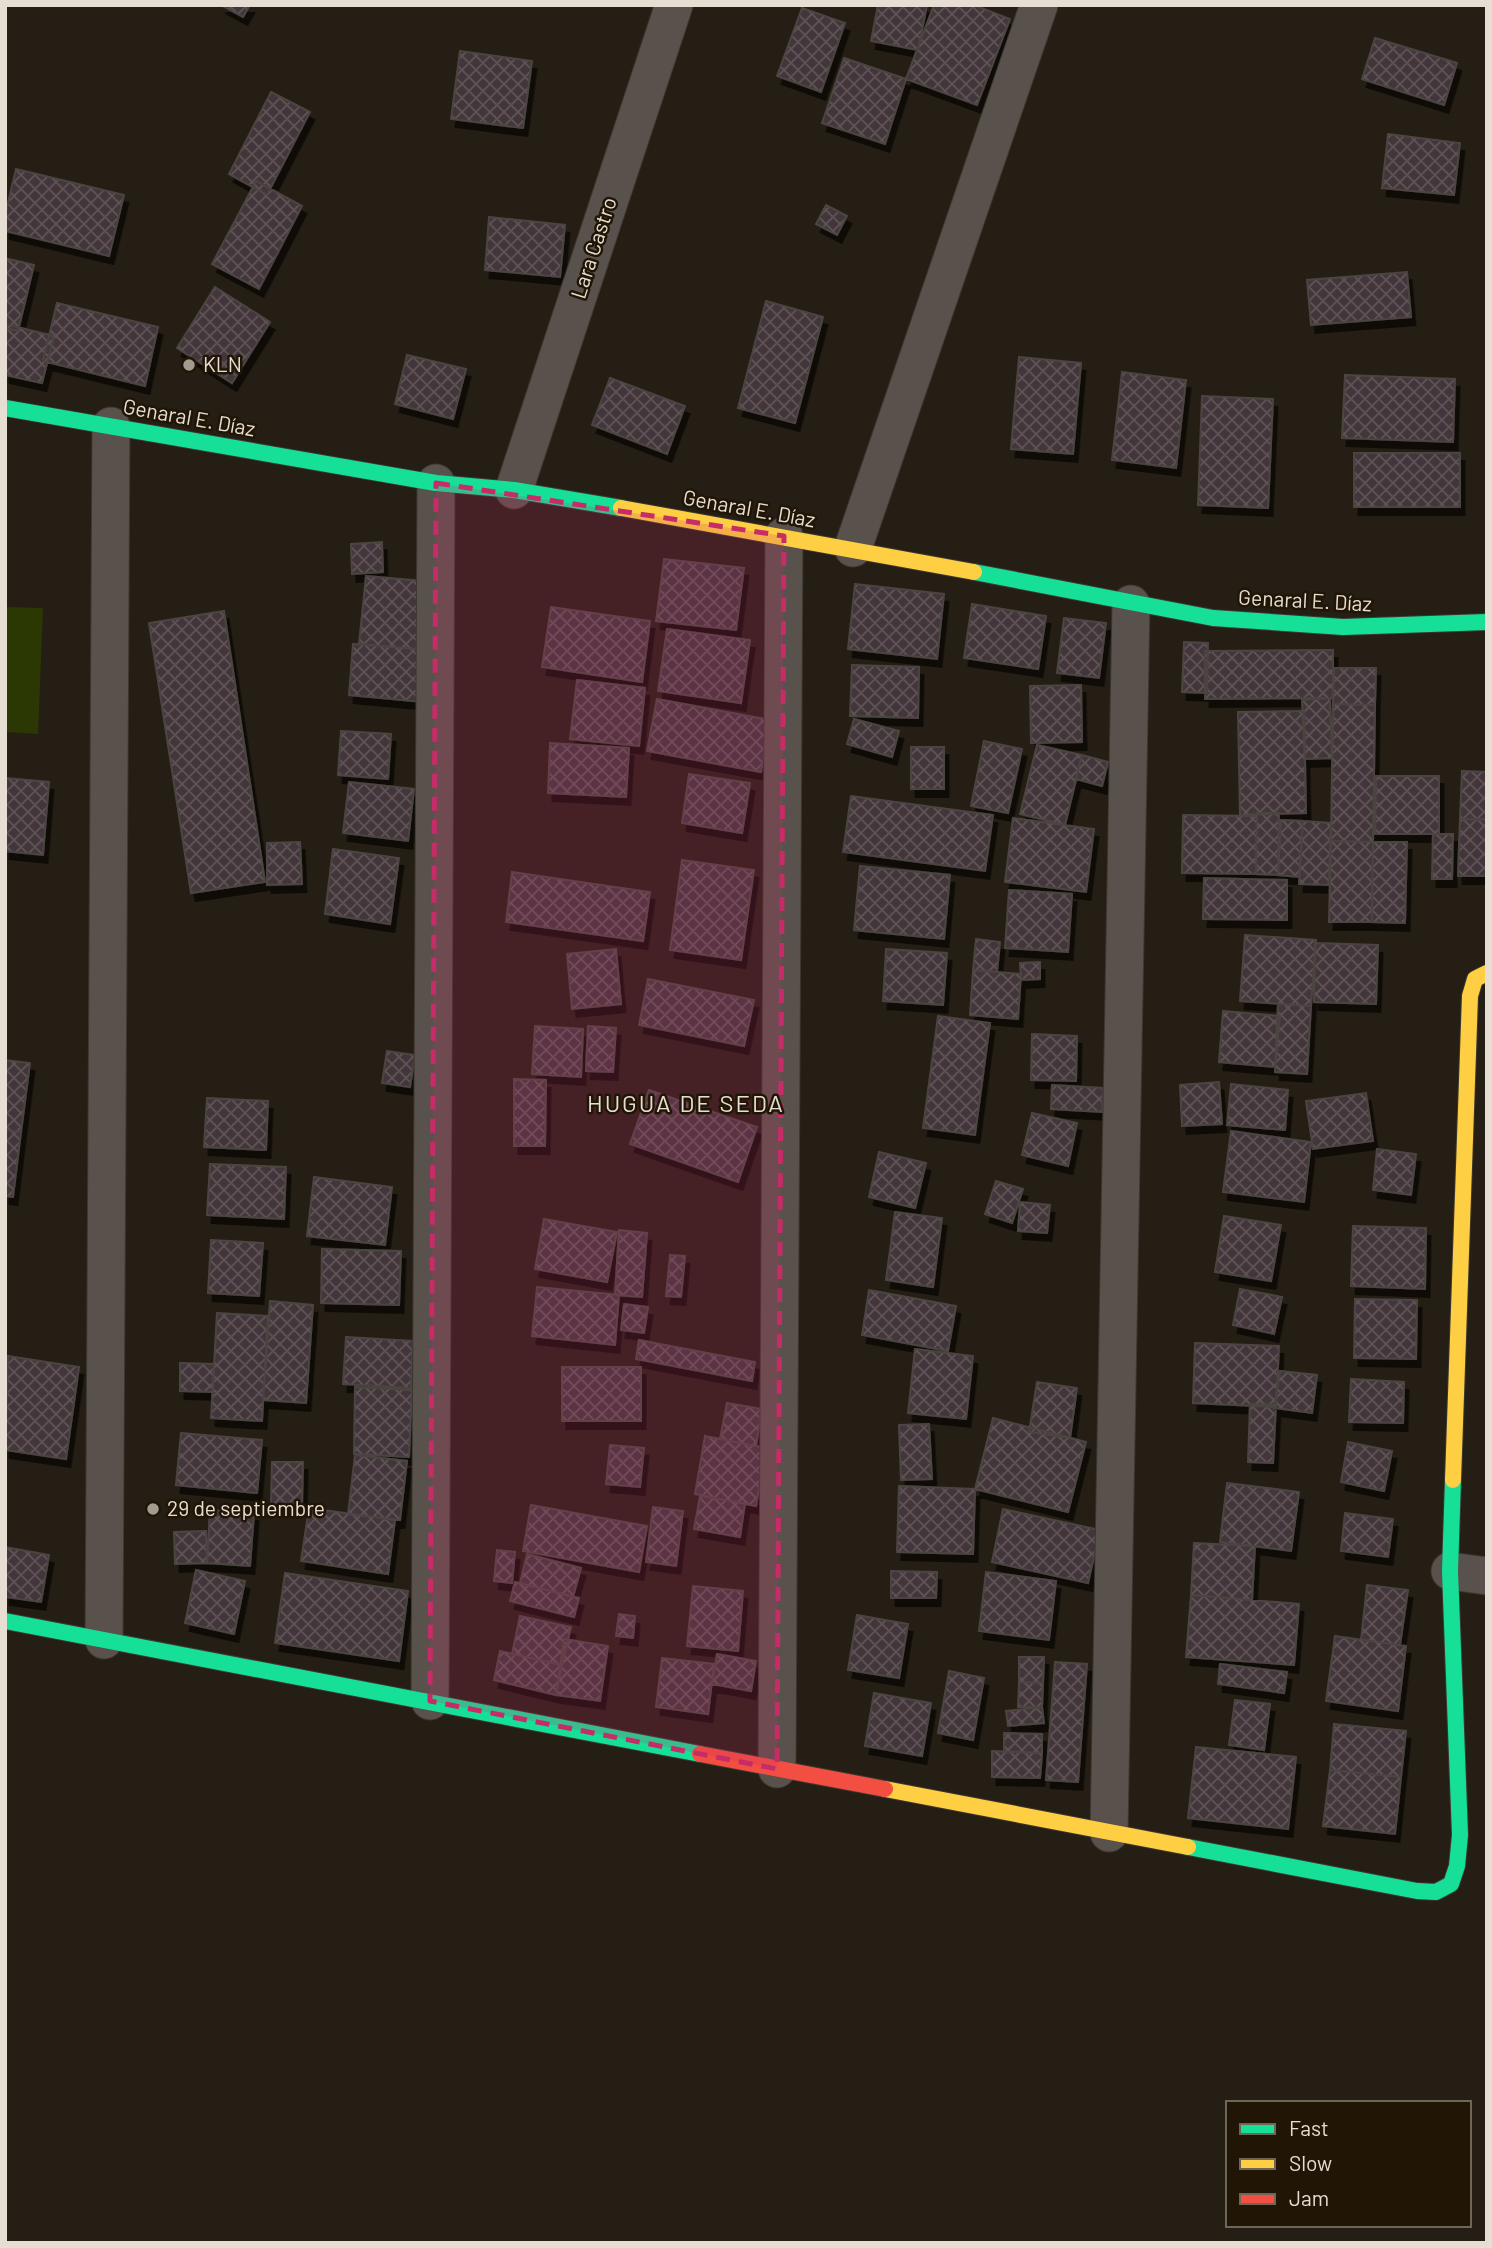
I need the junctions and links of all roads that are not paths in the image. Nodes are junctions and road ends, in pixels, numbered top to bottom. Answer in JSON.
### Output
{"nodes":[{"id":1,"x":674,"y":5,"type":"edge"},
{"id":2,"x":1039,"y":5,"type":"edge"},
{"id":3,"x":5,"y":408,"type":"edge"},
{"id":4,"x":111,"y":426,"type":"junction"},
{"id":5,"x":436,"y":482,"type":"junction"},
{"id":6,"x":514,"y":490,"type":"junction"},
{"id":7,"x":784,"y":536,"type":"junction"},
{"id":8,"x":853,"y":548,"type":"junction"},
{"id":9,"x":1132,"y":604,"type":"junction"},
{"id":10,"x":1487,"y":622,"type":"edge"},
{"id":11,"x":1487,"y":974,"type":"edge"},
{"id":12,"x":1450,"y":1571,"type":"junction"},
{"id":13,"x":1487,"y":1576,"type":"edge"},
{"id":14,"x":5,"y":1621,"type":"edge"},
{"id":15,"x":104,"y":1640,"type":"junction"},
{"id":16,"x":430,"y":1701,"type":"junction"},
{"id":17,"x":777,"y":1769,"type":"junction"},
{"id":18,"x":1108,"y":1833,"type":"junction"}],
"edges":[{"from":1,"to":6,"type":"street","name":"Lara Castro"},
{"from":2,"to":8,"type":"street"},
{"from":3,"to":4,"type":"street","name":"Genaral E. Díaz"},
{"from":4,"to":5,"type":"street","name":"Genaral E. Díaz"},
{"from":4,"to":15,"type":"street"},
{"from":5,"to":6,"type":"street","name":"Genaral E. Díaz"},
{"from":5,"to":16,"type":"street"},
{"from":6,"to":7,"type":"street","name":"Genaral E. Díaz"},
{"from":7,"to":8,"type":"street","name":"Genaral E. Díaz"},
{"from":7,"to":17,"type":"street"},
{"from":8,"to":9,"type":"street","name":"Genaral E. Díaz"},
{"from":9,"to":10,"type":"street","name":"Genaral E. Díaz"},
{"from":9,"to":18,"type":"street"},
{"from":11,"to":12,"type":"street"},
{"from":12,"to":13,"type":"street"},
{"from":12,"to":18,"type":"street"},
{"from":14,"to":15,"type":"street"},
{"from":15,"to":16,"type":"street"},
{"from":16,"to":17,"type":"street"},
{"from":17,"to":18,"type":"street"}]}
